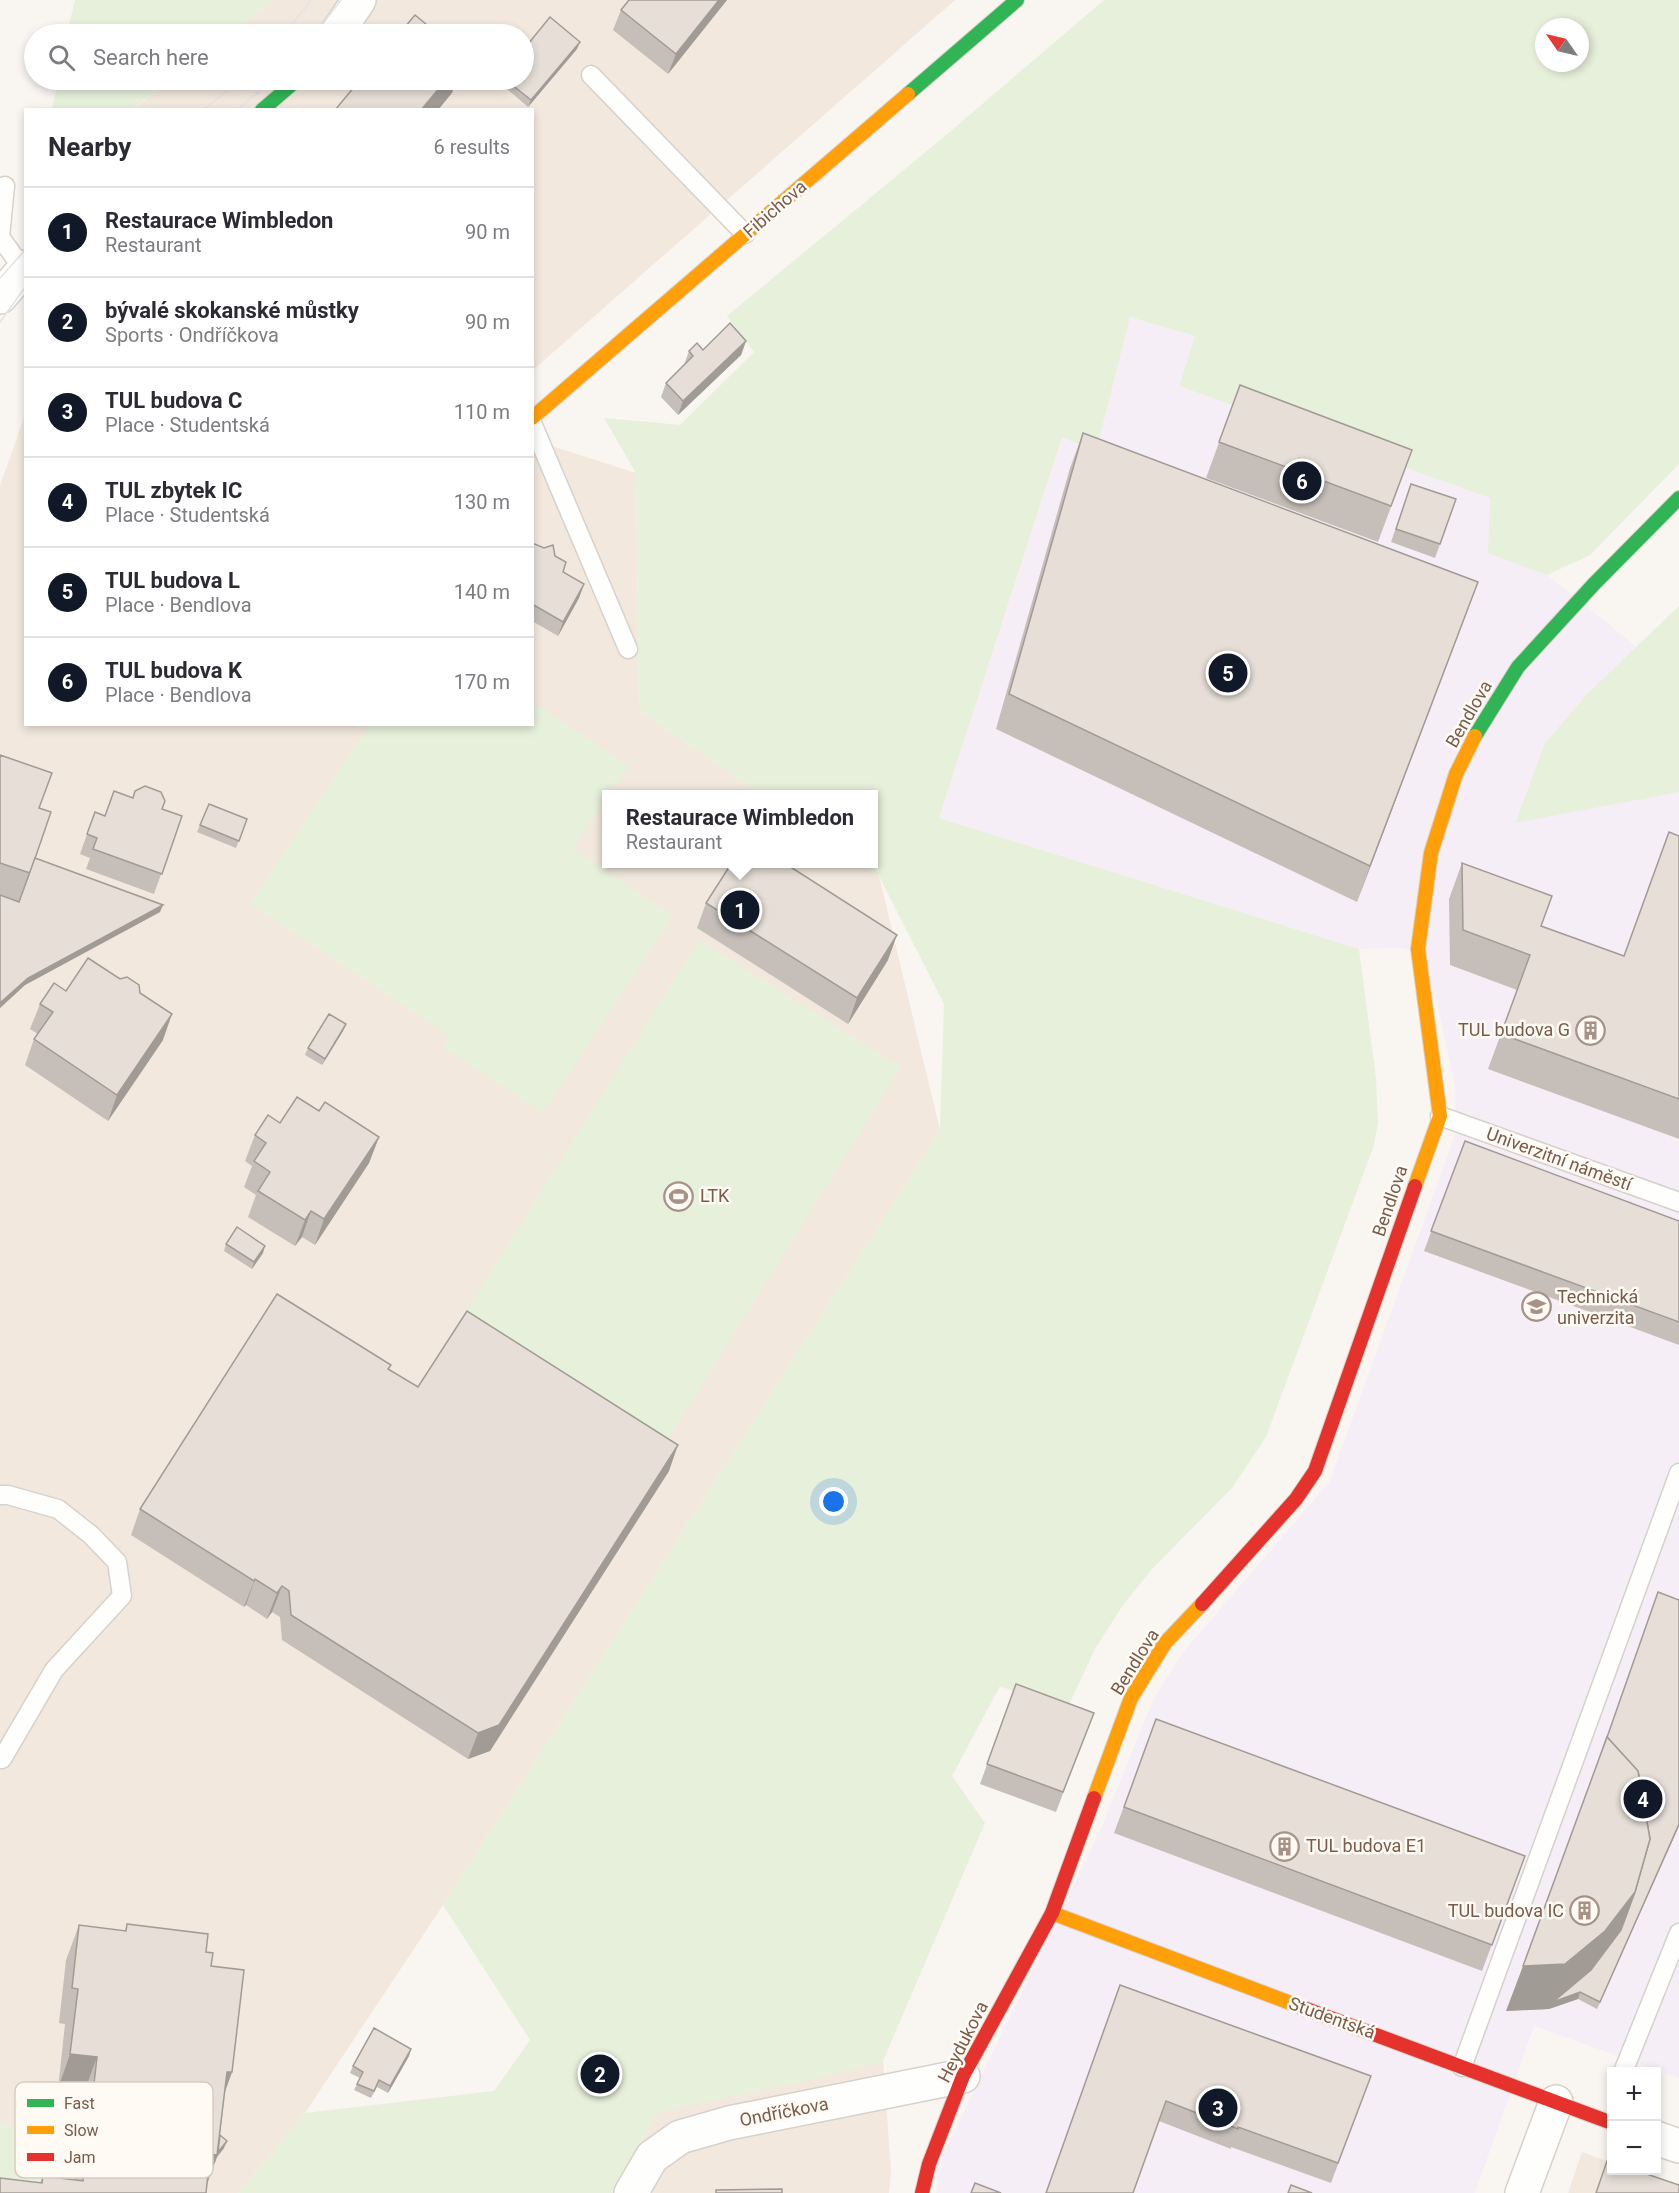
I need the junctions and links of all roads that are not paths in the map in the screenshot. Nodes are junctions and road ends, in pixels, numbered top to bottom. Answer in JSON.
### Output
{"nodes":[{"id":1,"x":360,"y":0,"type":"edge"},
{"id":2,"x":1017,"y":0,"type":"edge"},
{"id":3,"x":343,"y":24,"type":"edge"},
{"id":4,"x":591,"y":75,"type":"dead end"},
{"id":5,"x":285,"y":90,"type":"edge"},
{"id":6,"x":264,"y":108,"type":"edge"},
{"id":7,"x":0,"y":188,"type":"edge"},
{"id":8,"x":746,"y":234,"type":"junction"},
{"id":9,"x":24,"y":268,"type":"edge"},
{"id":10,"x":0,"y":297,"type":"edge"},
{"id":11,"x":534,"y":416,"type":"edge"},
{"id":12,"x":534,"y":428,"type":"edge"},
{"id":13,"x":1679,"y":498,"type":"edge"},
{"id":14,"x":628,"y":649,"type":"dead end"},
{"id":15,"x":1440,"y":1116,"type":"junction"},
{"id":16,"x":1679,"y":1202,"type":"edge"},
{"id":17,"x":1679,"y":1473,"type":"edge"},
{"id":18,"x":0,"y":1495,"type":"edge"},
{"id":19,"x":2,"y":1759,"type":"dead end"},
{"id":20,"x":1052,"y":1913,"type":"junction"},
{"id":21,"x":1679,"y":1933,"type":"edge"},
{"id":22,"x":1462,"y":2067,"type":"junction"},
{"id":23,"x":1625,"y":2067,"type":"edge"},
{"id":24,"x":963,"y":2076,"type":"junction"},
{"id":25,"x":1556,"y":2102,"type":"junction"},
{"id":26,"x":1607,"y":2121,"type":"edge"},
{"id":27,"x":1661,"y":2140,"type":"edge"},
{"id":28,"x":1679,"y":2146,"type":"edge"},
{"id":29,"x":631,"y":2193,"type":"edge"},
{"id":30,"x":922,"y":2193,"type":"edge"},
{"id":31,"x":1522,"y":2193,"type":"edge"}],
"edges":[{"from":1,"to":3,"type":"street"},
{"from":2,"to":8,"type":"street","name":"Fibichova"},
{"from":4,"to":8,"type":"lane"},
{"from":5,"to":6,"type":"street"},
{"from":7,"to":9,"type":"lane"},
{"from":8,"to":11,"type":"street","name":"Fibichova"},
{"from":9,"to":10,"type":"street"},
{"from":12,"to":14,"type":"lane"},
{"from":13,"to":15,"type":"street","name":"Bendlova"},
{"from":15,"to":16,"type":"lane","name":"Univerzitní náměstí"},
{"from":15,"to":20,"type":"street","name":"Bendlova"},
{"from":17,"to":22,"type":"lane"},
{"from":18,"to":19,"type":"lane"},
{"from":20,"to":22,"type":"street","name":"Studentská"},
{"from":20,"to":24,"type":"street","name":"Heydukova"},
{"from":21,"to":23,"type":"lane"},
{"from":22,"to":25,"type":"street","name":"Studentská"},
{"from":24,"to":29,"type":"street","name":"Ondříčkova"},
{"from":24,"to":30,"type":"street","name":"Heydukova"},
{"from":25,"to":26,"type":"street","name":"Studentská"},
{"from":25,"to":31,"type":"street"},
{"from":27,"to":28,"type":"street"}]}
